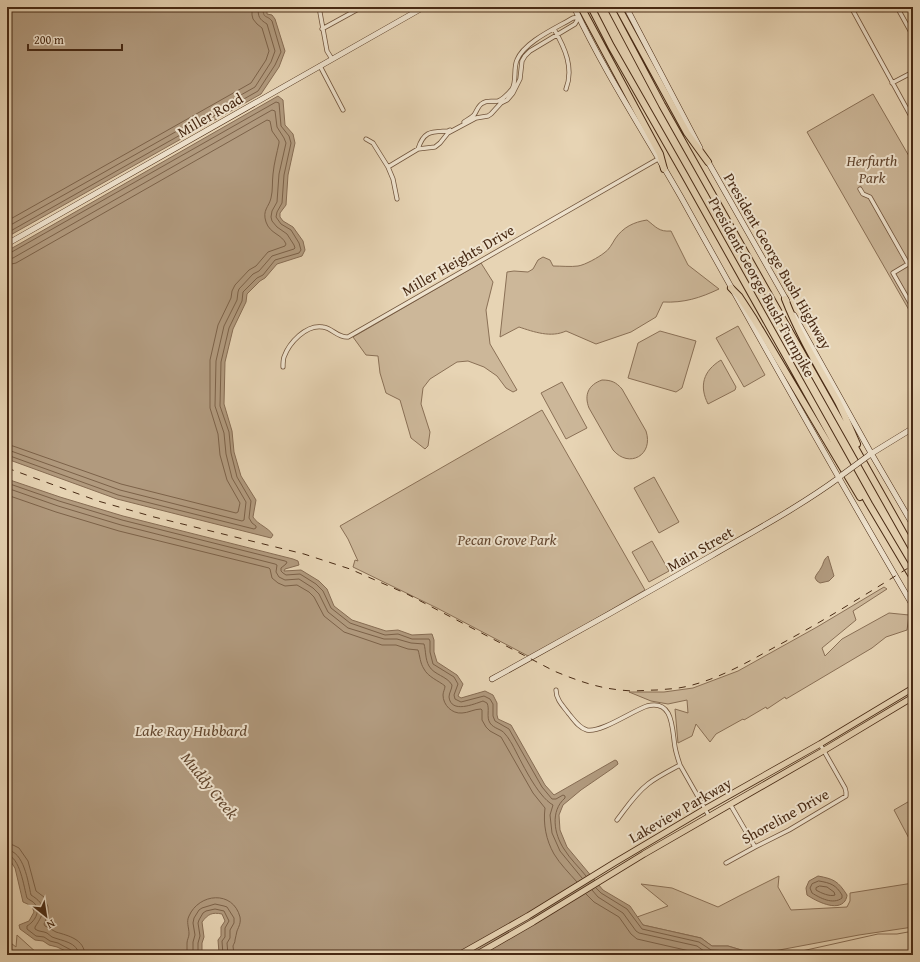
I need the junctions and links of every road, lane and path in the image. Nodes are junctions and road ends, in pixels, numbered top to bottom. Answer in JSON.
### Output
{"nodes":[{"id":1,"x":319,"y":7,"type":"edge"},
{"id":2,"x":362,"y":7,"type":"edge"},
{"id":3,"x":424,"y":7,"type":"edge"},
{"id":4,"x":574,"y":7,"type":"edge"},
{"id":5,"x":581,"y":7,"type":"edge"},
{"id":6,"x":591,"y":7,"type":"edge"},
{"id":7,"x":610,"y":7,"type":"edge"},
{"id":8,"x":618,"y":7,"type":"edge"},
{"id":9,"x":626,"y":7,"type":"edge"},
{"id":10,"x":851,"y":7,"type":"edge"},
{"id":11,"x":897,"y":7,"type":"edge"},
{"id":12,"x":579,"y":17,"type":"junction"},
{"id":13,"x":322,"y":29,"type":"junction"},
{"id":14,"x":554,"y":30,"type":"junction"},
{"id":15,"x":557,"y":35,"type":"junction"},
{"id":16,"x":913,"y":36,"type":"edge"},
{"id":17,"x":332,"y":59,"type":"junction"},
{"id":18,"x":320,"y":66,"type":"junction"},
{"id":19,"x":913,"y":72,"type":"edge"},
{"id":20,"x":892,"y":83,"type":"junction"},
{"id":21,"x":515,"y":86,"type":"junction"},
{"id":22,"x":566,"y":89,"type":"dead end"},
{"id":23,"x":344,"y":110,"type":"dead end"},
{"id":24,"x":913,"y":120,"type":"edge"},
{"id":25,"x":463,"y":124,"type":"junction"},
{"id":26,"x":366,"y":139,"type":"dead end"},
{"id":27,"x":418,"y":149,"type":"junction"},
{"id":28,"x":658,"y":159,"type":"junction"},
{"id":29,"x":708,"y":162,"type":"junction"},
{"id":30,"x":388,"y":167,"type":"junction"},
{"id":31,"x":664,"y":169,"type":"junction"},
{"id":32,"x":860,"y":189,"type":"dead end"},
{"id":33,"x":397,"y":199,"type":"dead end"},
{"id":34,"x":7,"y":244,"type":"edge"},
{"id":35,"x":731,"y":288,"type":"junction"},
{"id":36,"x":785,"y":299,"type":"junction"},
{"id":37,"x":913,"y":308,"type":"edge"},
{"id":38,"x":283,"y":367,"type":"dead end"},
{"id":39,"x":913,"y":428,"type":"edge"},
{"id":40,"x":867,"y":456,"type":"junction"},
{"id":41,"x":840,"y":476,"type":"junction"},
{"id":42,"x":869,"y":504,"type":"junction"},
{"id":43,"x":913,"y":525,"type":"edge"},
{"id":44,"x":913,"y":550,"type":"edge"},
{"id":45,"x":913,"y":578,"type":"edge"},
{"id":46,"x":913,"y":606,"type":"edge"},
{"id":47,"x":492,"y":679,"type":"dead end"},
{"id":48,"x":913,"y":688,"type":"edge"},
{"id":49,"x":556,"y":690,"type":"dead end"},
{"id":50,"x":913,"y":697,"type":"edge"},
{"id":51,"x":884,"y":705,"type":"junction"},
{"id":52,"x":888,"y":712,"type":"junction"},
{"id":53,"x":820,"y":744,"type":"junction"},
{"id":54,"x":824,"y":751,"type":"junction"},
{"id":55,"x":680,"y":765,"type":"junction"},
{"id":56,"x":730,"y":804,"type":"junction"},
{"id":57,"x":705,"y":809,"type":"junction"},
{"id":58,"x":709,"y":816,"type":"junction"},
{"id":59,"x":617,"y":820,"type":"dead end"},
{"id":60,"x":660,"y":836,"type":"junction"},
{"id":61,"x":755,"y":847,"type":"junction"},
{"id":62,"x":644,"y":854,"type":"junction"},
{"id":63,"x":726,"y":863,"type":"dead end"},
{"id":64,"x":459,"y":955,"type":"edge"},
{"id":65,"x":476,"y":955,"type":"edge"}],
"edges":[{"from":1,"to":13,"type":"street"},
{"from":2,"to":13,"type":"street"},
{"from":3,"to":17,"type":"main road","name":"Miller Road"},
{"from":4,"to":12,"type":"main road"},
{"from":5,"to":31,"type":"highway"},
{"from":6,"to":42,"type":"highway","name":"President George Bush Turnpike"},
{"from":7,"to":40,"type":"highway","name":"President George Bush Turnpike"},
{"from":8,"to":29,"type":"highway"},
{"from":9,"to":29,"type":"main road","name":"President George Bush Highway"},
{"from":10,"to":20,"type":"street"},
{"from":11,"to":16,"type":"street"},
{"from":12,"to":14,"type":"street"},
{"from":12,"to":15,"type":"street"},
{"from":12,"to":28,"type":"main road"},
{"from":13,"to":17,"type":"street"},
{"from":14,"to":15,"type":"street"},
{"from":14,"to":21,"type":"street"},
{"from":15,"to":21,"type":"street"},
{"from":15,"to":22,"type":"street"},
{"from":17,"to":18,"type":"main road","name":"Miller Road"},
{"from":18,"to":23,"type":"street"},
{"from":18,"to":34,"type":"main road","name":"Miller Road"},
{"from":19,"to":20,"type":"street"},
{"from":20,"to":24,"type":"street"},
{"from":21,"to":25,"type":"street"},
{"from":21,"to":25,"type":"street"},
{"from":25,"to":27,"type":"street"},
{"from":25,"to":27,"type":"street"},
{"from":26,"to":30,"type":"street"},
{"from":27,"to":30,"type":"street"},
{"from":28,"to":31,"type":"main road"},
{"from":28,"to":38,"type":"street","name":"Miller Heights Drive"},
{"from":29,"to":36,"type":"main road","name":"President George Bush Highway"},
{"from":30,"to":33,"type":"street"},
{"from":31,"to":35,"type":"main road"},
{"from":32,"to":37,"type":"street"},
{"from":35,"to":41,"type":"main road"},
{"from":35,"to":42,"type":"highway"},
{"from":36,"to":40,"type":"main road","name":"President George Bush Highway"},
{"from":36,"to":40,"type":"highway"},
{"from":39,"to":40,"type":"main road","name":"Main Street"},
{"from":40,"to":41,"type":"main road","name":"Main Street","bridge":true},
{"from":40,"to":43,"type":"main road","name":"President George Bush Highway"},
{"from":40,"to":44,"type":"highway","name":"President George Bush Turnpike"},
{"from":41,"to":46,"type":"main road"},
{"from":41,"to":47,"type":"main road","name":"Main Street"},
{"from":42,"to":45,"type":"highway","name":"President George Bush Turnpike"},
{"from":48,"to":51,"type":"main road","name":"Lakeview Parkway"},
{"from":49,"to":55,"type":"street"},
{"from":50,"to":52,"type":"main road","name":"Lakeview Parkway"},
{"from":51,"to":52,"type":"main road"},
{"from":51,"to":53,"type":"main road","name":"Lakeview Parkway"},
{"from":52,"to":54,"type":"main road","name":"Lakeview Parkway"},
{"from":53,"to":54,"type":"street","name":"Shoreline Drive"},
{"from":53,"to":57,"type":"main road","name":"Lakeview Parkway"},
{"from":54,"to":56,"type":"main road","name":"Lakeview Parkway"},
{"from":54,"to":61,"type":"street","name":"Shoreline Drive"},
{"from":55,"to":57,"type":"street"},
{"from":55,"to":59,"type":"street"},
{"from":56,"to":58,"type":"main road","name":"Lakeview Parkway"},
{"from":56,"to":61,"type":"street"},
{"from":57,"to":58,"type":"street"},
{"from":57,"to":60,"type":"main road","name":"Lakeview Parkway"},
{"from":58,"to":62,"type":"main road","name":"Lakeview Parkway"},
{"from":60,"to":62,"type":"main road"},
{"from":60,"to":64,"type":"main road","name":"Lakeview Parkway"},
{"from":61,"to":63,"type":"street","name":"Shoreline Drive"},
{"from":62,"to":65,"type":"main road","name":"Lakeview Parkway"}]}
